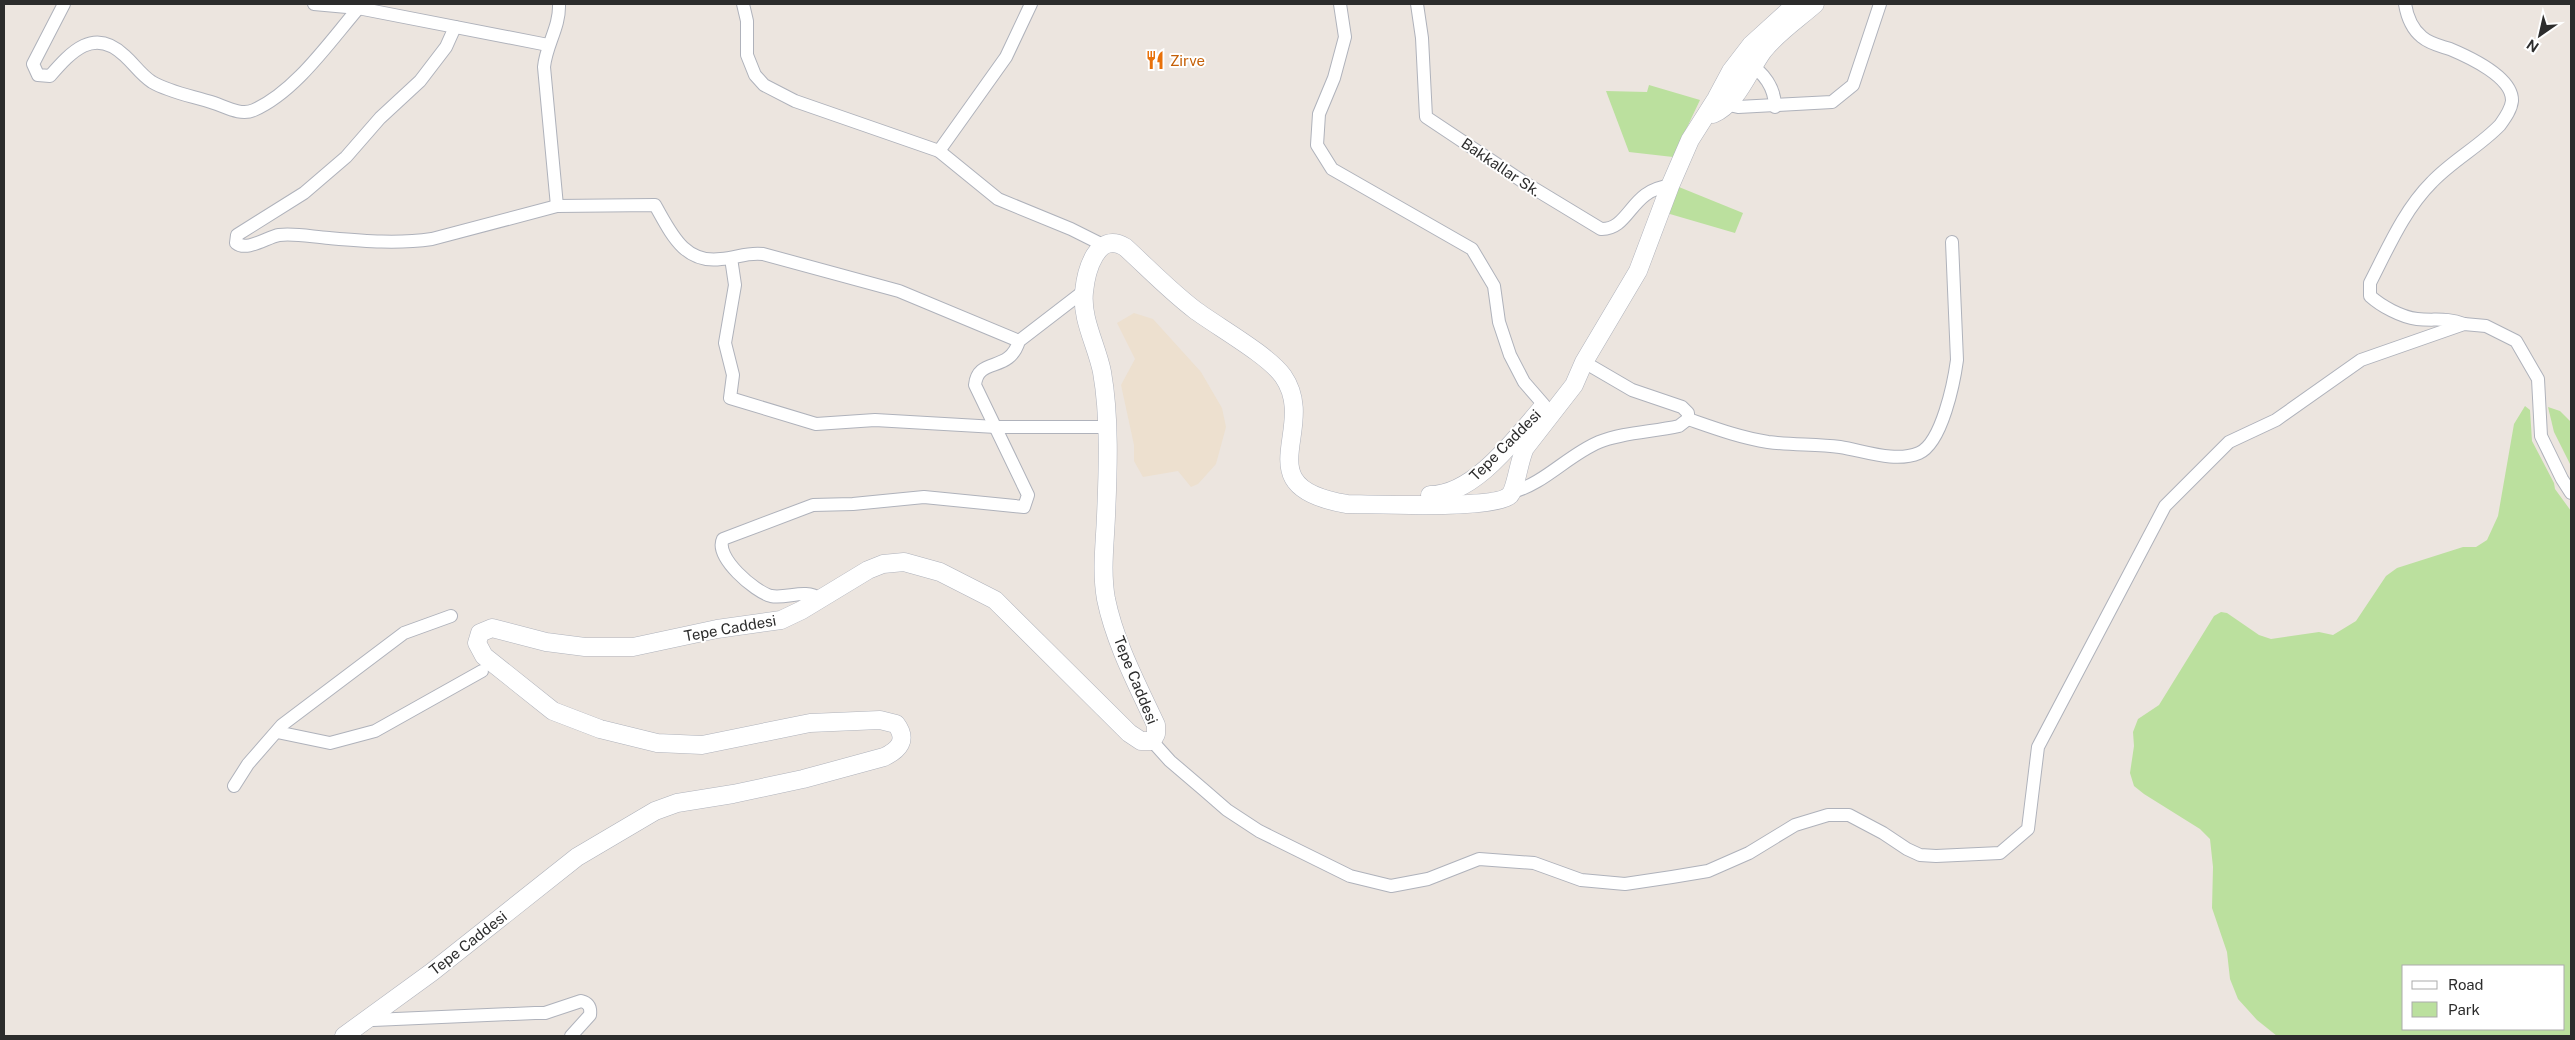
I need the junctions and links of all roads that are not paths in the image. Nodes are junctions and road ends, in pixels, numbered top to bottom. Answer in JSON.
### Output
{"nodes":[{"id":1,"x":64,"y":4,"type":"edge"},
{"id":2,"x":314,"y":4,"type":"edge"},
{"id":3,"x":558,"y":4,"type":"edge"},
{"id":4,"x":743,"y":4,"type":"edge"},
{"id":5,"x":1031,"y":4,"type":"edge"},
{"id":6,"x":1340,"y":4,"type":"edge"},
{"id":7,"x":1417,"y":4,"type":"edge"},
{"id":8,"x":1815,"y":4,"type":"edge"},
{"id":9,"x":1880,"y":4,"type":"edge"},
{"id":10,"x":2405,"y":4,"type":"edge"},
{"id":11,"x":360,"y":6,"type":"edge"},
{"id":12,"x":1797,"y":7,"type":"edge"},
{"id":13,"x":455,"y":27,"type":"junction"},
{"id":14,"x":548,"y":45,"type":"junction"},
{"id":15,"x":1746,"y":63,"type":"junction"},
{"id":16,"x":1720,"y":102,"type":"junction"},
{"id":17,"x":1775,"y":107,"type":"junction"},
{"id":18,"x":939,"y":151,"type":"junction"},
{"id":19,"x":1670,"y":186,"type":"junction"},
{"id":20,"x":557,"y":206,"type":"junction"},
{"id":21,"x":1952,"y":242,"type":"dead end"},
{"id":22,"x":1103,"y":245,"type":"junction"},
{"id":23,"x":731,"y":258,"type":"junction"},
{"id":24,"x":1084,"y":291,"type":"junction"},
{"id":25,"x":2464,"y":324,"type":"junction"},
{"id":26,"x":1019,"y":341,"type":"junction"},
{"id":27,"x":1584,"y":362,"type":"junction"},
{"id":28,"x":1544,"y":405,"type":"junction"},
{"id":29,"x":1688,"y":419,"type":"junction"},
{"id":30,"x":996,"y":427,"type":"junction"},
{"id":31,"x":1106,"y":427,"type":"junction"},
{"id":32,"x":1482,"y":470,"type":"junction"},
{"id":33,"x":1513,"y":486,"type":"junction"},
{"id":34,"x":2571,"y":493,"type":"edge"},
{"id":35,"x":1319,"y":497,"type":"junction"},
{"id":36,"x":1489,"y":502,"type":"junction"},
{"id":37,"x":820,"y":599,"type":"junction"},
{"id":38,"x":451,"y":616,"type":"dead end"},
{"id":39,"x":482,"y":671,"type":"dead end"},
{"id":40,"x":277,"y":732,"type":"junction"},
{"id":41,"x":1152,"y":740,"type":"junction"},
{"id":42,"x":234,"y":786,"type":"dead end"},
{"id":43,"x":367,"y":1017,"type":"junction"},
{"id":44,"x":344,"y":1036,"type":"edge"},
{"id":45,"x":571,"y":1036,"type":"edge"}],
"edges":[{"from":1,"to":11,"type":"street"},
{"from":2,"to":11,"type":"street"},
{"from":3,"to":14,"type":"street"},
{"from":4,"to":18,"type":"street"},
{"from":5,"to":18,"type":"street"},
{"from":6,"to":28,"type":"street"},
{"from":7,"to":19,"type":"street","name":"Bakkallar Sk."},
{"from":8,"to":12,"type":"street","name":"Tepe Caddesi"},
{"from":9,"to":17,"type":"street"},
{"from":10,"to":25,"type":"street"},
{"from":11,"to":13,"type":"street"},
{"from":12,"to":15,"type":"street","name":"Tepe Caddesi"},
{"from":13,"to":14,"type":"street"},
{"from":13,"to":20,"type":"street"},
{"from":14,"to":20,"type":"street"},
{"from":15,"to":16,"type":"street","name":"Tepe Caddesi"},
{"from":15,"to":17,"type":"street"},
{"from":16,"to":17,"type":"street"},
{"from":16,"to":19,"type":"street","name":"Tepe Caddesi"},
{"from":18,"to":22,"type":"street"},
{"from":19,"to":27,"type":"street","name":"Tepe Caddesi"},
{"from":20,"to":23,"type":"street"},
{"from":21,"to":29,"type":"street"},
{"from":22,"to":24,"type":"street","name":"Tepe Caddesi"},
{"from":22,"to":35,"type":"street","name":"Tepe Caddesi"},
{"from":23,"to":26,"type":"street"},
{"from":23,"to":30,"type":"street"},
{"from":24,"to":26,"type":"street"},
{"from":24,"to":31,"type":"street","name":"Tepe Caddesi"},
{"from":25,"to":34,"type":"street"},
{"from":25,"to":41,"type":"street"},
{"from":26,"to":30,"type":"street"},
{"from":27,"to":28,"type":"street","name":"Tepe Caddesi"},
{"from":27,"to":29,"type":"street"},
{"from":27,"to":33,"type":"street","name":"Tepe Caddesi"},
{"from":28,"to":32,"type":"street","name":"Tepe Caddesi"},
{"from":29,"to":33,"type":"street"},
{"from":30,"to":31,"type":"street"},
{"from":30,"to":37,"type":"street"},
{"from":31,"to":41,"type":"street","name":"Tepe Caddesi"},
{"from":32,"to":33,"type":"street"},
{"from":32,"to":35,"type":"street","name":"Tepe Caddesi"},
{"from":32,"to":36,"type":"street"},
{"from":33,"to":36,"type":"street","name":"Tepe Caddesi"},
{"from":35,"to":36,"type":"street","name":"Tepe Caddesi"},
{"from":37,"to":41,"type":"street","name":"Tepe Caddesi"},
{"from":37,"to":43,"type":"street","name":"Tepe Caddesi"},
{"from":38,"to":40,"type":"street"},
{"from":39,"to":40,"type":"street"},
{"from":40,"to":42,"type":"street"},
{"from":43,"to":44,"type":"street","name":"Tepe Caddesi"},
{"from":43,"to":45,"type":"street"}]}
